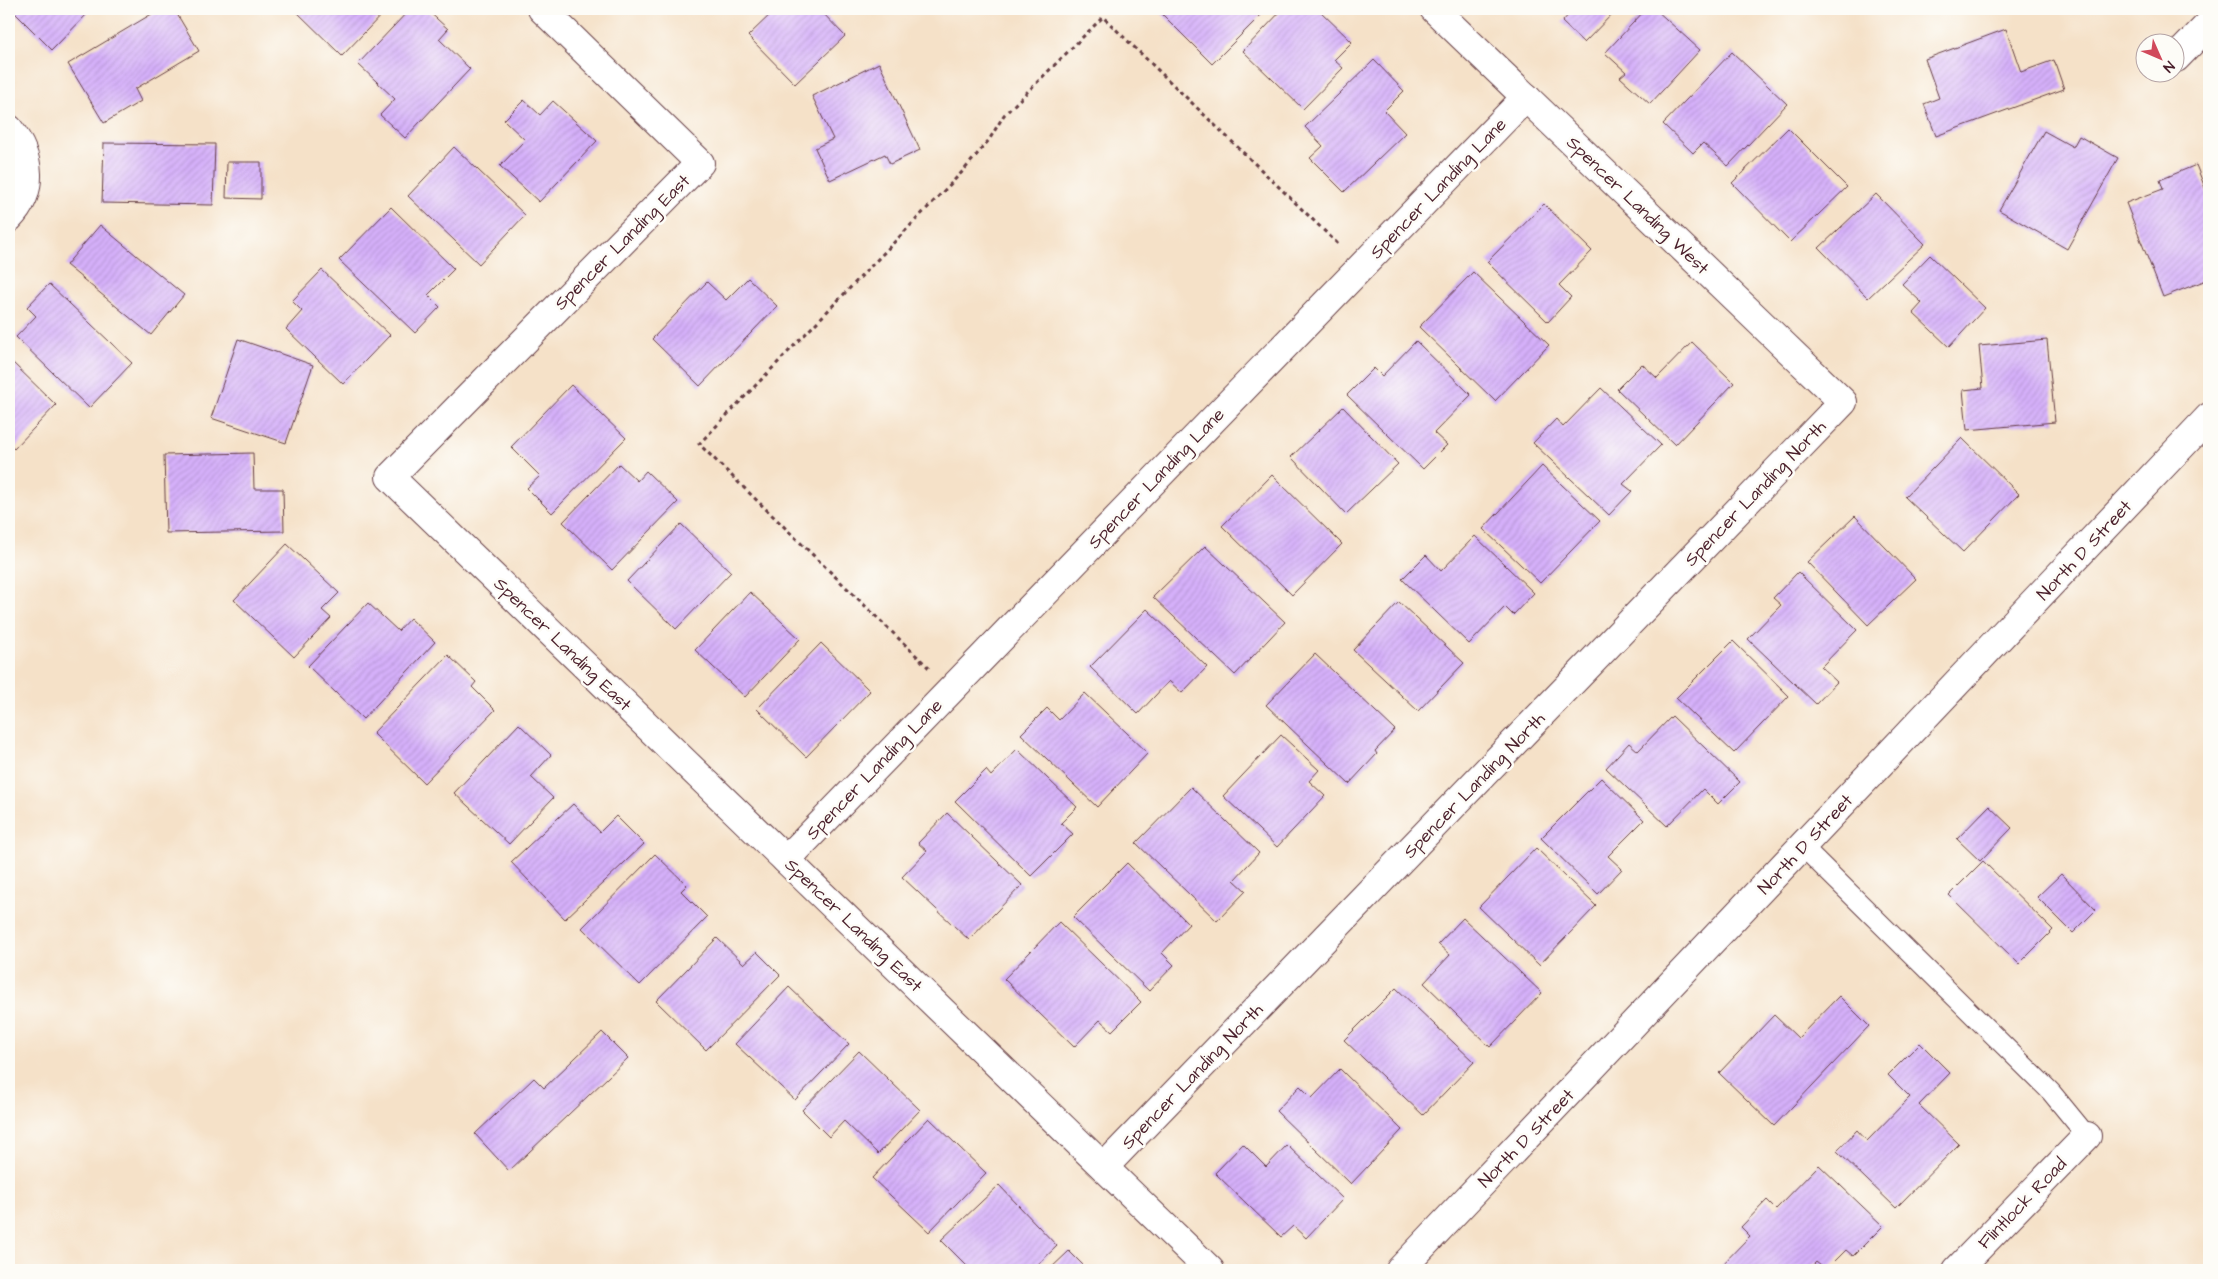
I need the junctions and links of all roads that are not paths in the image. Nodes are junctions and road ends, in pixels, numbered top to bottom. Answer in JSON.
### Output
{"nodes":[{"id":1,"x":542,"y":9,"type":"edge"},
{"id":2,"x":1434,"y":9,"type":"edge"},
{"id":3,"x":2209,"y":24,"type":"edge"},
{"id":4,"x":2186,"y":48,"type":"edge"},
{"id":5,"x":1526,"y":97,"type":"junction"},
{"id":6,"x":9,"y":129,"type":"edge"},
{"id":7,"x":9,"y":218,"type":"edge"},
{"id":8,"x":1843,"y":402,"type":"joint"},
{"id":9,"x":2209,"y":417,"type":"edge"},
{"id":10,"x":1803,"y":847,"type":"junction"},
{"id":11,"x":786,"y":860,"type":"junction"},
{"id":12,"x":2087,"y":1136,"type":"joint"},
{"id":13,"x":1104,"y":1168,"type":"junction"},
{"id":14,"x":1210,"y":1270,"type":"edge"},
{"id":15,"x":1400,"y":1270,"type":"edge"},
{"id":16,"x":1957,"y":1270,"type":"edge"}],
"edges":[{"from":1,"to":11,"type":"street","name":"Spencer Landing East"},
{"from":2,"to":5,"type":"street","name":"Spencer Landing West"},
{"from":3,"to":4,"type":"street"},
{"from":5,"to":8,"type":"street","name":"Spencer Landing West"},
{"from":5,"to":11,"type":"street","name":"Spencer Landing Lane"},
{"from":6,"to":7,"type":"street"},
{"from":8,"to":13,"type":"street","name":"Spencer Landing North"},
{"from":9,"to":10,"type":"street","name":"North D Street"},
{"from":10,"to":12,"type":"lane"},
{"from":10,"to":15,"type":"street","name":"North D Street"},
{"from":11,"to":13,"type":"street","name":"Spencer Landing East"},
{"from":12,"to":16,"type":"street","name":"Flintlock Road"},
{"from":13,"to":14,"type":"street","name":"Spencer Landing East"}]}
